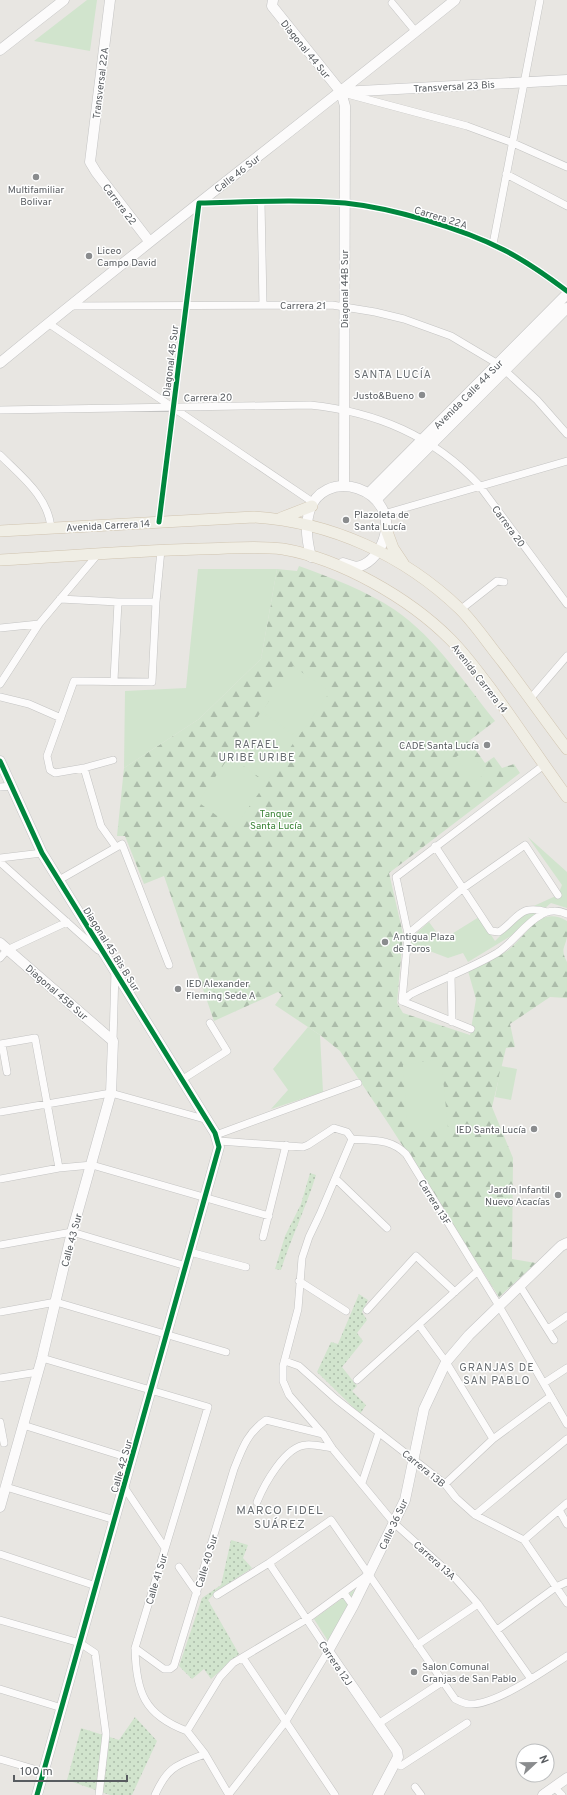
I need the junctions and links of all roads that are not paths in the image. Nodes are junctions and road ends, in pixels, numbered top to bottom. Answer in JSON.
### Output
{"nodes":[{"id":1,"x":64,"y":0,"type":"edge"},
{"id":2,"x":110,"y":0,"type":"edge"},
{"id":3,"x":455,"y":0,"type":"edge"},
{"id":4,"x":540,"y":0,"type":"edge"},
{"id":5,"x":272,"y":3,"type":"edge"},
{"id":6,"x":392,"y":3,"type":"dead end"},
{"id":7,"x":416,"y":32,"type":"junction"},
{"id":8,"x":0,"y":50,"type":"edge"},
{"id":9,"x":567,"y":80,"type":"edge"},
{"id":10,"x":524,"y":82,"type":"junction"},
{"id":11,"x":341,"y":92,"type":"junction"},
{"id":12,"x":513,"y":143,"type":"junction"},
{"id":13,"x":92,"y":166,"type":"joint"},
{"id":14,"x":567,"y":167,"type":"edge"},
{"id":15,"x":506,"y":174,"type":"junction"},
{"id":16,"x":262,"y":202,"type":"junction"},
{"id":17,"x":199,"y":203,"type":"junction"},
{"id":18,"x":345,"y":204,"type":"junction"},
{"id":19,"x":567,"y":206,"type":"edge"},
{"id":20,"x":149,"y":241,"type":"junction"},
{"id":21,"x":493,"y":244,"type":"junction"},
{"id":22,"x":567,"y":291,"type":"edge"},
{"id":23,"x":567,"y":294,"type":"edge"},
{"id":24,"x":186,"y":305,"type":"junction"},
{"id":25,"x":263,"y":305,"type":"junction"},
{"id":26,"x":69,"y":306,"type":"junction"},
{"id":27,"x":344,"y":306,"type":"junction"},
{"id":28,"x":567,"y":308,"type":"edge"},
{"id":29,"x":48,"y":323,"type":"junction"},
{"id":30,"x":0,"y":362,"type":"edge"},
{"id":31,"x":501,"y":367,"type":"junction"},
{"id":32,"x":173,"y":407,"type":"junction"},
{"id":33,"x":343,"y":408,"type":"junction"},
{"id":34,"x":0,"y":410,"type":"edge"},
{"id":35,"x":567,"y":434,"type":"edge"},
{"id":36,"x":427,"y":442,"type":"junction"},
{"id":37,"x":0,"y":455,"type":"edge"},
{"id":38,"x":567,"y":461,"type":"edge"},
{"id":39,"x":344,"y":486,"type":"junction"},
{"id":40,"x":479,"y":486,"type":"junction"},
{"id":41,"x":373,"y":496,"type":"junction"},
{"id":42,"x":313,"y":504,"type":"junction"},
{"id":43,"x":384,"y":514,"type":"junction"},
{"id":44,"x":276,"y":519,"type":"junction"},
{"id":45,"x":159,"y":522,"type":"junction"},
{"id":46,"x":307,"y":524,"type":"junction"},
{"id":47,"x":51,"y":529,"type":"junction"},
{"id":48,"x":386,"y":529,"type":"junction"},
{"id":49,"x":0,"y":531,"type":"edge"},
{"id":50,"x":161,"y":550,"type":"junction"},
{"id":51,"x":378,"y":551,"type":"junction"},
{"id":52,"x":98,"y":554,"type":"junction"},
{"id":53,"x":310,"y":554,"type":"junction"},
{"id":54,"x":0,"y":560,"type":"edge"},
{"id":55,"x":406,"y":568,"type":"junction"},
{"id":56,"x":504,"y":582,"type":"dead end"},
{"id":57,"x":60,"y":599,"type":"junction"},
{"id":58,"x":118,"y":602,"type":"junction"},
{"id":59,"x":156,"y":602,"type":"junction"},
{"id":60,"x":567,"y":604,"type":"edge"},
{"id":61,"x":460,"y":610,"type":"junction"},
{"id":62,"x":39,"y":624,"type":"junction"},
{"id":63,"x":0,"y":628,"type":"edge"},
{"id":64,"x":567,"y":656,"type":"edge"},
{"id":65,"x":114,"y":680,"type":"junction"},
{"id":66,"x":0,"y":684,"type":"edge"},
{"id":67,"x":0,"y":698,"type":"edge"},
{"id":68,"x":530,"y":699,"type":"junction"},
{"id":69,"x":61,"y":718,"type":"junction"},
{"id":70,"x":567,"y":749,"type":"edge"},
{"id":71,"x":112,"y":760,"type":"dead end"},
{"id":72,"x":0,"y":761,"type":"edge"},
{"id":73,"x":544,"y":765,"type":"junction"},
{"id":74,"x":84,"y":768,"type":"junction"},
{"id":75,"x":12,"y":786,"type":"junction"},
{"id":76,"x":0,"y":787,"type":"edge"},
{"id":77,"x":567,"y":796,"type":"edge"},
{"id":78,"x":119,"y":845,"type":"junction"},
{"id":79,"x":435,"y":846,"type":"junction"},
{"id":80,"x":42,"y":853,"type":"junction"},
{"id":81,"x":0,"y":858,"type":"edge"},
{"id":82,"x":0,"y":862,"type":"edge"},
{"id":83,"x":59,"y":880,"type":"junction"},
{"id":84,"x":462,"y":889,"type":"junction"},
{"id":85,"x":558,"y":895,"type":"dead end"},
{"id":86,"x":555,"y":911,"type":"junction"},
{"id":87,"x":567,"y":914,"type":"edge"},
{"id":88,"x":67,"y":922,"type":"junction"},
{"id":89,"x":408,"y":934,"type":"junction"},
{"id":90,"x":4,"y":946,"type":"edge"},
{"id":91,"x":107,"y":957,"type":"junction"},
{"id":92,"x":0,"y":958,"type":"edge"},
{"id":93,"x":169,"y":965,"type":"dead end"},
{"id":94,"x":115,"y":970,"type":"junction"},
{"id":95,"x":451,"y":974,"type":"junction"},
{"id":96,"x":402,"y":1001,"type":"junction"},
{"id":97,"x":452,"y":1022,"type":"junction"},
{"id":98,"x":210,"y":1023,"type":"dead end"},
{"id":99,"x":471,"y":1029,"type":"dead end"},
{"id":100,"x":113,"y":1041,"type":"junction"},
{"id":101,"x":1,"y":1044,"type":"edge"},
{"id":102,"x":7,"y":1072,"type":"dead end"},
{"id":103,"x":182,"y":1078,"type":"junction"},
{"id":104,"x":358,"y":1084,"type":"dead end"},
{"id":105,"x":111,"y":1093,"type":"junction"},
{"id":106,"x":48,"y":1103,"type":"junction"},
{"id":107,"x":0,"y":1112,"type":"edge"},
{"id":108,"x":208,"y":1120,"type":"junction"},
{"id":109,"x":217,"y":1138,"type":"junction"},
{"id":110,"x":352,"y":1139,"type":"junction"},
{"id":111,"x":286,"y":1145,"type":"junction"},
{"id":112,"x":92,"y":1165,"type":"junction"},
{"id":113,"x":59,"y":1168,"type":"junction"},
{"id":114,"x":0,"y":1178,"type":"edge"},
{"id":115,"x":336,"y":1179,"type":"junction"},
{"id":116,"x":205,"y":1198,"type":"junction"},
{"id":117,"x":269,"y":1216,"type":"junction"},
{"id":118,"x":387,"y":1228,"type":"dead end"},
{"id":119,"x":72,"y":1232,"type":"junction"},
{"id":120,"x":263,"y":1237,"type":"dead end"},
{"id":121,"x":567,"y":1243,"type":"edge"},
{"id":122,"x":0,"y":1245,"type":"edge"},
{"id":123,"x":190,"y":1252,"type":"junction"},
{"id":124,"x":186,"y":1266,"type":"junction"},
{"id":125,"x":246,"y":1267,"type":"dead end"},
{"id":126,"x":478,"y":1272,"type":"junction"},
{"id":127,"x":299,"y":1281,"type":"junction"},
{"id":128,"x":520,"y":1286,"type":"junction"},
{"id":129,"x":455,"y":1292,"type":"junction"},
{"id":130,"x":56,"y":1302,"type":"junction"},
{"id":131,"x":499,"y":1306,"type":"junction"},
{"id":132,"x":367,"y":1310,"type":"dead end"},
{"id":133,"x":0,"y":1312,"type":"edge"},
{"id":134,"x":346,"y":1312,"type":"dead end"},
{"id":135,"x":567,"y":1316,"type":"edge"},
{"id":136,"x":419,"y":1325,"type":"junction"},
{"id":137,"x":548,"y":1328,"type":"junction"},
{"id":138,"x":167,"y":1335,"type":"junction"},
{"id":139,"x":554,"y":1340,"type":"dead end"},
{"id":140,"x":226,"y":1352,"type":"dead end"},
{"id":141,"x":42,"y":1358,"type":"junction"},
{"id":142,"x":285,"y":1361,"type":"junction"},
{"id":143,"x":446,"y":1362,"type":"junction"},
{"id":144,"x":567,"y":1368,"type":"edge"},
{"id":145,"x":38,"y":1372,"type":"junction"},
{"id":146,"x":0,"y":1378,"type":"edge"},
{"id":147,"x":357,"y":1380,"type":"dead end"},
{"id":148,"x":544,"y":1383,"type":"junction"},
{"id":149,"x":151,"y":1390,"type":"junction"},
{"id":150,"x":551,"y":1396,"type":"junction"},
{"id":151,"x":564,"y":1412,"type":"edge"},
{"id":152,"x":0,"y":1422,"type":"edge"},
{"id":153,"x":567,"y":1424,"type":"edge"},
{"id":154,"x":23,"y":1425,"type":"junction"},
{"id":155,"x":380,"y":1432,"type":"junction"},
{"id":156,"x":323,"y":1434,"type":"junction"},
{"id":157,"x":493,"y":1439,"type":"junction"},
{"id":158,"x":567,"y":1439,"type":"edge"},
{"id":159,"x":19,"y":1441,"type":"junction"},
{"id":160,"x":2,"y":1444,"type":"edge"},
{"id":161,"x":332,"y":1448,"type":"junction"},
{"id":162,"x":132,"y":1459,"type":"junction"},
{"id":163,"x":415,"y":1459,"type":"junction"},
{"id":164,"x":362,"y":1483,"type":"junction"},
{"id":165,"x":445,"y":1484,"type":"junction"},
{"id":166,"x":6,"y":1487,"type":"junction"},
{"id":167,"x":124,"y":1487,"type":"junction"},
{"id":168,"x":257,"y":1502,"type":"dead end"},
{"id":169,"x":567,"y":1503,"type":"edge"},
{"id":170,"x":0,"y":1507,"type":"edge"},
{"id":171,"x":559,"y":1510,"type":"junction"},
{"id":172,"x":476,"y":1515,"type":"junction"},
{"id":173,"x":115,"y":1520,"type":"junction"},
{"id":174,"x":394,"y":1523,"type":"junction"},
{"id":175,"x":567,"y":1524,"type":"edge"},
{"id":176,"x":524,"y":1540,"type":"junction"},
{"id":177,"x":165,"y":1548,"type":"junction"},
{"id":178,"x":0,"y":1554,"type":"edge"},
{"id":179,"x":269,"y":1563,"type":"junction"},
{"id":180,"x":179,"y":1567,"type":"dead end"},
{"id":181,"x":368,"y":1575,"type":"junction"},
{"id":182,"x":567,"y":1582,"type":"edge"},
{"id":183,"x":96,"y":1586,"type":"junction"},
{"id":184,"x":556,"y":1587,"type":"junction"},
{"id":185,"x":197,"y":1593,"type":"junction"},
{"id":186,"x":344,"y":1593,"type":"junction"},
{"id":187,"x":217,"y":1595,"type":"dead end"},
{"id":188,"x":567,"y":1603,"type":"edge"},
{"id":189,"x":478,"y":1604,"type":"junction"},
{"id":190,"x":353,"y":1606,"type":"junction"},
{"id":191,"x":307,"y":1619,"type":"junction"},
{"id":192,"x":0,"y":1620,"type":"edge"},
{"id":193,"x":497,"y":1630,"type":"junction"},
{"id":194,"x":80,"y":1643,"type":"junction"},
{"id":195,"x":417,"y":1645,"type":"junction"},
{"id":196,"x":135,"y":1648,"type":"junction"},
{"id":197,"x":328,"y":1651,"type":"junction"},
{"id":198,"x":567,"y":1656,"type":"edge"},
{"id":199,"x":243,"y":1658,"type":"junction"},
{"id":200,"x":531,"y":1679,"type":"junction"},
{"id":201,"x":442,"y":1682,"type":"junction"},
{"id":202,"x":0,"y":1689,"type":"edge"},
{"id":203,"x":62,"y":1708,"type":"junction"},
{"id":204,"x":286,"y":1721,"type":"junction"},
{"id":205,"x":467,"y":1723,"type":"dead end"},
{"id":206,"x":378,"y":1724,"type":"junction"},
{"id":207,"x":187,"y":1731,"type":"junction"},
{"id":208,"x":205,"y":1754,"type":"junction"},
{"id":209,"x":0,"y":1759,"type":"edge"},
{"id":210,"x":395,"y":1763,"type":"junction"},
{"id":211,"x":44,"y":1772,"type":"junction"},
{"id":212,"x":567,"y":1778,"type":"edge"},
{"id":213,"x":415,"y":1787,"type":"dead end"},
{"id":214,"x":554,"y":1787,"type":"junction"},
{"id":215,"x":37,"y":1795,"type":"edge"},
{"id":216,"x":99,"y":1795,"type":"edge"},
{"id":217,"x":155,"y":1795,"type":"edge"},
{"id":218,"x":229,"y":1795,"type":"edge"},
{"id":219,"x":335,"y":1795,"type":"edge"},
{"id":220,"x":378,"y":1795,"type":"edge"},
{"id":221,"x":421,"y":1795,"type":"edge"},
{"id":222,"x":543,"y":1795,"type":"edge"},
{"id":223,"x":562,"y":1795,"type":"edge"}],
"edges":[{"from":1,"to":8,"type":"street"},
{"from":2,"to":13,"type":"street","name":"Transversal 22A"},
{"from":3,"to":7,"type":"street","name":"Calle 46 Sur"},
{"from":4,"to":10,"type":"street"},
{"from":5,"to":11,"type":"street","name":"Diagonal 44 Sur"},
{"from":6,"to":7,"type":"street"},
{"from":7,"to":11,"type":"street","name":"Calle 46 Sur"},
{"from":9,"to":10,"type":"street","name":"Transversal 23 Bis"},
{"from":10,"to":11,"type":"street","name":"Transversal 23 Bis"},
{"from":10,"to":12,"type":"street"},
{"from":11,"to":12,"type":"street"},
{"from":11,"to":17,"type":"street","name":"Calle 46 Sur"},
{"from":11,"to":18,"type":"street","name":"Diagonal 44B Sur"},
{"from":12,"to":14,"type":"street"},
{"from":12,"to":15,"type":"street"},
{"from":13,"to":20,"type":"street","name":"Carrera 22"},
{"from":15,"to":19,"type":"street"},
{"from":15,"to":21,"type":"street"},
{"from":16,"to":17,"type":"street","name":"Carrera 22A"},
{"from":16,"to":18,"type":"street","name":"Carrera 22A"},
{"from":16,"to":25,"type":"street"},
{"from":17,"to":20,"type":"street","name":"Calle 46 Sur"},
{"from":17,"to":24,"type":"street","name":"Diagonal 45 Sur"},
{"from":18,"to":21,"type":"street","name":"Carrera 22A"},
{"from":18,"to":27,"type":"street","name":"Diagonal 44B Sur"},
{"from":20,"to":26,"type":"street","name":"Calle 46 Sur"},
{"from":21,"to":22,"type":"street","name":"Carrera 22A"},
{"from":23,"to":31,"type":"street","name":"Avenida Calle 44 Sur"},
{"from":24,"to":25,"type":"street","name":"Carrera 21"},
{"from":24,"to":26,"type":"street","name":"Carrera 21"},
{"from":24,"to":32,"type":"street","name":"Diagonal 45 Sur"},
{"from":25,"to":27,"type":"street","name":"Carrera 21"},
{"from":26,"to":29,"type":"street","name":"Calle 46 Sur"},
{"from":27,"to":31,"type":"street","name":"Carrera 21"},
{"from":27,"to":33,"type":"street","name":"Diagonal 44B Sur"},
{"from":28,"to":31,"type":"street","name":"Avenida Calle 44 Sur"},
{"from":29,"to":30,"type":"street","name":"Calle 46 Sur"},
{"from":29,"to":32,"type":"street"},
{"from":31,"to":35,"type":"street","name":"Carrera 21"},
{"from":31,"to":36,"type":"street","name":"Avenida Calle 44 Sur"},
{"from":32,"to":33,"type":"street","name":"Carrera 20"},
{"from":32,"to":34,"type":"street","name":"Carrera 20"},
{"from":32,"to":42,"type":"street"},
{"from":32,"to":45,"type":"street","name":"Diagonal 45 Sur"},
{"from":33,"to":36,"type":"street","name":"Carrera 20"},
{"from":33,"to":39,"type":"street","name":"Diagonal 44B Sur"},
{"from":36,"to":40,"type":"street","name":"Carrera 20"},
{"from":36,"to":41,"type":"street","name":"Avenida Calle 44 Sur"},
{"from":37,"to":47,"type":"street"},
{"from":38,"to":40,"type":"street"},
{"from":39,"to":41,"type":"street"},
{"from":39,"to":42,"type":"street"},
{"from":40,"to":43,"type":"street"},
{"from":40,"to":60,"type":"street","name":"Carrera 20"},
{"from":41,"to":43,"type":"street"},
{"from":42,"to":44,"type":"main road"},
{"from":42,"to":46,"type":"street"},
{"from":43,"to":48,"type":"street"},
{"from":44,"to":45,"type":"main road","name":"Avenida Carrera 14"},
{"from":44,"to":46,"type":"main road","name":"Avenida Carrera 14"},
{"from":45,"to":47,"type":"main road","name":"Avenida Carrera 14"},
{"from":46,"to":51,"type":"main road","name":"Avenida Carrera 14"},
{"from":46,"to":53,"type":"street"},
{"from":47,"to":49,"type":"main road","name":"Avenida Carrera 14"},
{"from":48,"to":51,"type":"street"},
{"from":48,"to":55,"type":"main road"},
{"from":50,"to":52,"type":"main road","name":"Avenida Carrera 14"},
{"from":50,"to":53,"type":"main road","name":"Avenida Carrera 14"},
{"from":50,"to":59,"type":"street"},
{"from":51,"to":53,"type":"street","name":"Avenida Carrera 14"},
{"from":51,"to":55,"type":"main road","name":"Avenida Carrera 14"},
{"from":52,"to":54,"type":"main road","name":"Avenida Carrera 14"},
{"from":52,"to":57,"type":"street"},
{"from":53,"to":73,"type":"main road","name":"Avenida Carrera 14"},
{"from":55,"to":61,"type":"main road","name":"Avenida Carrera 14"},
{"from":56,"to":61,"type":"street"},
{"from":57,"to":58,"type":"street"},
{"from":57,"to":62,"type":"street"},
{"from":58,"to":59,"type":"street"},
{"from":58,"to":65,"type":"street"},
{"from":59,"to":65,"type":"street"},
{"from":61,"to":68,"type":"main road","name":"Avenida Carrera 14"},
{"from":62,"to":63,"type":"street"},
{"from":62,"to":66,"type":"street"},
{"from":64,"to":68,"type":"street"},
{"from":65,"to":69,"type":"street"},
{"from":67,"to":69,"type":"street"},
{"from":68,"to":70,"type":"main road","name":"Avenida Carrera 14"},
{"from":69,"to":74,"type":"street"},
{"from":71,"to":74,"type":"street"},
{"from":72,"to":75,"type":"street","name":"Diagonal 45 Bis B Sur"},
{"from":73,"to":77,"type":"main road","name":"Avenida Carrera 14"},
{"from":73,"to":79,"type":"street"},
{"from":74,"to":78,"type":"street"},
{"from":75,"to":76,"type":"street"},
{"from":75,"to":80,"type":"street","name":"Diagonal 45 Bis B Sur"},
{"from":78,"to":83,"type":"street"},
{"from":78,"to":93,"type":"street"},
{"from":79,"to":84,"type":"street"},
{"from":79,"to":89,"type":"street"},
{"from":80,"to":81,"type":"street"},
{"from":80,"to":83,"type":"street","name":"Diagonal 45 Bis B Sur"},
{"from":82,"to":88,"type":"street"},
{"from":83,"to":91,"type":"street","name":"Diagonal 45 Bis B Sur"},
{"from":84,"to":85,"type":"street"},
{"from":84,"to":86,"type":"street"},
{"from":84,"to":89,"type":"street"},
{"from":86,"to":87,"type":"street"},
{"from":86,"to":95,"type":"street"},
{"from":88,"to":90,"type":"street"},
{"from":88,"to":91,"type":"street"},
{"from":89,"to":96,"type":"street"},
{"from":90,"to":92,"type":"street"},
{"from":90,"to":100,"type":"street","name":"Diagonal 45B Sur"},
{"from":91,"to":94,"type":"street","name":"Diagonal 45 Bis B Sur"},
{"from":94,"to":100,"type":"street","name":"Calle 43 Sur"},
{"from":94,"to":103,"type":"street","name":"Diagonal 45 Bis B Sur"},
{"from":95,"to":96,"type":"street"},
{"from":95,"to":97,"type":"street"},
{"from":96,"to":97,"type":"street"},
{"from":97,"to":99,"type":"street"},
{"from":98,"to":103,"type":"street"},
{"from":100,"to":105,"type":"street","name":"Calle 43 Sur"},
{"from":101,"to":102,"type":"street"},
{"from":101,"to":106,"type":"street"},
{"from":103,"to":108,"type":"street","name":"Diagonal 45 Bis B Sur"},
{"from":104,"to":109,"type":"street"},
{"from":105,"to":106,"type":"street"},
{"from":105,"to":108,"type":"street"},
{"from":105,"to":112,"type":"street","name":"Calle 43 Sur"},
{"from":106,"to":107,"type":"street"},
{"from":106,"to":113,"type":"street"},
{"from":108,"to":109,"type":"street","name":"Diagonal 45 Bis B Sur"},
{"from":109,"to":111,"type":"street","name":"Carrera 13F"},
{"from":109,"to":116,"type":"street","name":"Calle 42 Sur"},
{"from":110,"to":111,"type":"street","name":"Carrera 13F"},
{"from":110,"to":115,"type":"street"},
{"from":110,"to":126,"type":"street","name":"Carrera 13F"},
{"from":111,"to":117,"type":"street"},
{"from":112,"to":113,"type":"street"},
{"from":112,"to":116,"type":"street"},
{"from":112,"to":119,"type":"street","name":"Calle 43 Sur"},
{"from":113,"to":114,"type":"street"},
{"from":115,"to":118,"type":"street"},
{"from":115,"to":127,"type":"street"},
{"from":116,"to":117,"type":"street"},
{"from":116,"to":123,"type":"street","name":"Calle 42 Sur"},
{"from":117,"to":120,"type":"street"},
{"from":119,"to":122,"type":"street"},
{"from":119,"to":124,"type":"street"},
{"from":119,"to":130,"type":"street","name":"Calle 43 Sur"},
{"from":121,"to":128,"type":"street","name":"Calle 36 Sur"},
{"from":123,"to":124,"type":"street","name":"Calle 42 Sur"},
{"from":123,"to":125,"type":"street"},
{"from":124,"to":138,"type":"street","name":"Calle 42 Sur"},
{"from":126,"to":129,"type":"street"},
{"from":126,"to":131,"type":"street","name":"Carrera 13F"},
{"from":127,"to":134,"type":"street"},
{"from":127,"to":142,"type":"street"},
{"from":128,"to":131,"type":"street","name":"Calle 36 Sur"},
{"from":128,"to":137,"type":"street"},
{"from":129,"to":132,"type":"street"},
{"from":129,"to":136,"type":"street"},
{"from":130,"to":133,"type":"street"},
{"from":130,"to":138,"type":"street"},
{"from":130,"to":141,"type":"street","name":"Calle 43 Sur"},
{"from":131,"to":143,"type":"street","name":"Calle 36 Sur"},
{"from":131,"to":148,"type":"street","name":"Carrera 13F"},
{"from":135,"to":137,"type":"street"},
{"from":136,"to":143,"type":"street"},
{"from":136,"to":147,"type":"street"},
{"from":137,"to":139,"type":"street"},
{"from":138,"to":140,"type":"street"},
{"from":138,"to":149,"type":"street","name":"Calle 42 Sur"},
{"from":141,"to":145,"type":"street","name":"Calle 43 Sur"},
{"from":141,"to":149,"type":"street"},
{"from":142,"to":155,"type":"street","name":"Carrera 13B"},
{"from":142,"to":156,"type":"street","name":"Carrera 13A"},
{"from":143,"to":157,"type":"street"},
{"from":143,"to":163,"type":"street","name":"Calle 36 Sur"},
{"from":144,"to":148,"type":"street"},
{"from":145,"to":146,"type":"street"},
{"from":145,"to":154,"type":"street","name":"Calle 43 Sur"},
{"from":148,"to":150,"type":"street","name":"Carrera 13F"},
{"from":149,"to":162,"type":"street","name":"Calle 42 Sur"},
{"from":149,"to":177,"type":"street","name":"Calle 41 Sur"},
{"from":150,"to":151,"type":"street","name":"Carrera 13F"},
{"from":150,"to":157,"type":"street"},
{"from":151,"to":153,"type":"street","name":"Carrera 13F"},
{"from":152,"to":160,"type":"street"},
{"from":154,"to":159,"type":"street","name":"Calle 43 Sur"},
{"from":154,"to":162,"type":"street"},
{"from":155,"to":163,"type":"street","name":"Carrera 13B"},
{"from":155,"to":164,"type":"street"},
{"from":156,"to":161,"type":"street","name":"Carrera 13A"},
{"from":156,"to":185,"type":"street","name":"Calle 40 Sur"},
{"from":157,"to":165,"type":"street"},
{"from":158,"to":172,"type":"street"},
{"from":159,"to":160,"type":"street"},
{"from":159,"to":166,"type":"street","name":"Calle 43 Sur"},
{"from":161,"to":164,"type":"street","name":"Carrera 13A"},
{"from":161,"to":168,"type":"street"},
{"from":162,"to":167,"type":"street","name":"Calle 42 Sur"},
{"from":163,"to":165,"type":"street","name":"Carrera 13B"},
{"from":163,"to":174,"type":"street","name":"Calle 36 Sur"},
{"from":164,"to":174,"type":"street","name":"Carrera 13A"},
{"from":165,"to":172,"type":"street","name":"Carrera 13B"},
{"from":166,"to":170,"type":"street","name":"Calle 43 Sur"},
{"from":166,"to":173,"type":"street"},
{"from":167,"to":173,"type":"street","name":"Calle 42 Sur"},
{"from":167,"to":177,"type":"street"},
{"from":169,"to":171,"type":"street"},
{"from":171,"to":175,"type":"street"},
{"from":171,"to":176,"type":"street"},
{"from":172,"to":176,"type":"street","name":"Carrera 13B"},
{"from":173,"to":183,"type":"street","name":"Calle 42 Sur"},
{"from":174,"to":181,"type":"street","name":"Calle 36 Sur"},
{"from":174,"to":189,"type":"street","name":"Carrera 13A"},
{"from":176,"to":184,"type":"street","name":"Carrera 13B"},
{"from":177,"to":196,"type":"street","name":"Calle 41 Sur"},
{"from":178,"to":183,"type":"street"},
{"from":179,"to":181,"type":"street"},
{"from":179,"to":187,"type":"street"},
{"from":179,"to":191,"type":"street","name":"Carrera 12J"},
{"from":180,"to":185,"type":"street"},
{"from":181,"to":186,"type":"street"},
{"from":181,"to":190,"type":"street","name":"Calle 36 Sur"},
{"from":181,"to":195,"type":"street"},
{"from":182,"to":184,"type":"street"},
{"from":183,"to":194,"type":"street","name":"Calle 42 Sur"},
{"from":184,"to":188,"type":"street","name":"Carrera 13B"},
{"from":184,"to":193,"type":"street"},
{"from":185,"to":196,"type":"street","name":"Calle 40 Sur"},
{"from":186,"to":190,"type":"street"},
{"from":186,"to":191,"type":"street"},
{"from":189,"to":193,"type":"street","name":"Carrera 13A"},
{"from":189,"to":195,"type":"street"},
{"from":190,"to":197,"type":"street","name":"Calle 36 Sur"},
{"from":191,"to":197,"type":"street","name":"Carrera 12J"},
{"from":191,"to":199,"type":"street"},
{"from":192,"to":194,"type":"street"},
{"from":193,"to":200,"type":"street","name":"Carrera 13A"},
{"from":194,"to":203,"type":"street","name":"Calle 42 Sur"},
{"from":194,"to":216,"type":"street"},
{"from":195,"to":201,"type":"street"},
{"from":196,"to":207,"type":"street","name":"Calle 41 Sur"},
{"from":197,"to":204,"type":"street","name":"Calle 36 Sur"},
{"from":197,"to":206,"type":"street","name":"Carrera 12J"},
{"from":198,"to":200,"type":"street"},
{"from":199,"to":204,"type":"street"},
{"from":199,"to":207,"type":"street"},
{"from":200,"to":201,"type":"street"},
{"from":201,"to":206,"type":"street"},
{"from":202,"to":203,"type":"street"},
{"from":203,"to":211,"type":"street","name":"Calle 42 Sur"},
{"from":204,"to":218,"type":"street","name":"Calle 36 Sur"},
{"from":204,"to":219,"type":"street"},
{"from":205,"to":210,"type":"street"},
{"from":206,"to":210,"type":"street","name":"Carrera 12J"},
{"from":207,"to":208,"type":"street"},
{"from":208,"to":217,"type":"street"},
{"from":208,"to":218,"type":"street"},
{"from":209,"to":211,"type":"street"},
{"from":210,"to":220,"type":"street"},
{"from":211,"to":215,"type":"street","name":"Calle 42 Sur"},
{"from":212,"to":214,"type":"street"},
{"from":213,"to":221,"type":"street"},
{"from":214,"to":222,"type":"street"},
{"from":214,"to":223,"type":"street"}]}
